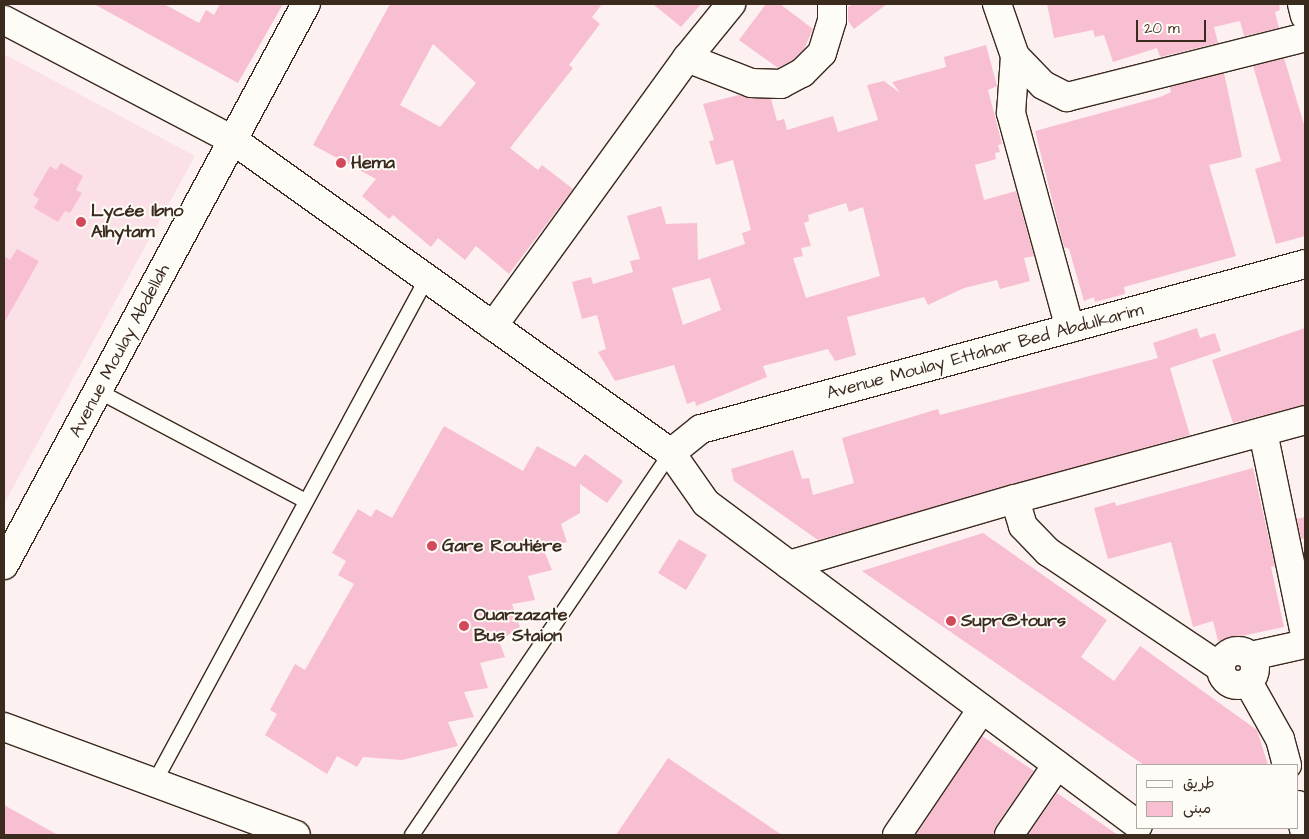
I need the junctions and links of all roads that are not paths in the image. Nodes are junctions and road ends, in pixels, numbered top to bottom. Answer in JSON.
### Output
{"nodes":[{"id":1,"x":306,"y":4,"type":"edge"},
{"id":2,"x":731,"y":4,"type":"edge"},
{"id":3,"x":832,"y":4,"type":"edge"},
{"id":4,"x":997,"y":4,"type":"edge"},
{"id":5,"x":1302,"y":4,"type":"edge"},
{"id":6,"x":1305,"y":16,"type":"edge"},
{"id":7,"x":4,"y":20,"type":"edge"},
{"id":8,"x":1305,"y":37,"type":"edge"},
{"id":9,"x":1015,"y":56,"type":"junction"},
{"id":10,"x":687,"y":58,"type":"junction"},
{"id":11,"x":233,"y":140,"type":"junction"},
{"id":12,"x":1305,"y":264,"type":"edge"},
{"id":13,"x":427,"y":278,"type":"junction"},
{"id":14,"x":492,"y":326,"type":"junction"},
{"id":15,"x":1070,"y":328,"type":"junction"},
{"id":16,"x":98,"y":392,"type":"junction"},
{"id":17,"x":1305,"y":420,"type":"edge"},
{"id":18,"x":1263,"y":432,"type":"junction"},
{"id":19,"x":671,"y":453,"type":"junction"},
{"id":20,"x":1015,"y":499,"type":"junction"},
{"id":21,"x":306,"y":502,"type":"junction"},
{"id":22,"x":4,"y":565,"type":"edge"},
{"id":23,"x":790,"y":565,"type":"junction"},
{"id":24,"x":1305,"y":635,"type":"edge"},
{"id":25,"x":1305,"y":644,"type":"edge"},
{"id":26,"x":1249,"y":669,"type":"junction"},
{"id":27,"x":982,"y":709,"type":"junction"},
{"id":28,"x":4,"y":727,"type":"edge"},
{"id":29,"x":1287,"y":764,"type":"edge"},
{"id":30,"x":1057,"y":765,"type":"junction"},
{"id":31,"x":154,"y":785,"type":"junction"},
{"id":32,"x":1299,"y":809,"type":"edge"},
{"id":33,"x":1136,"y":824,"type":"edge"},
{"id":34,"x":1305,"y":834,"type":"edge"},
{"id":35,"x":296,"y":835,"type":"edge"},
{"id":36,"x":412,"y":835,"type":"edge"},
{"id":37,"x":897,"y":835,"type":"edge"},
{"id":38,"x":1009,"y":835,"type":"edge"}],
"edges":[{"from":1,"to":11,"type":"street","name":"Avenue Moulay Abdellah"},
{"from":2,"to":10,"type":"street"},
{"from":3,"to":10,"type":"street"},
{"from":4,"to":9,"type":"street"},
{"from":5,"to":6,"type":"street"},
{"from":7,"to":11,"type":"street"},
{"from":8,"to":9,"type":"street"},
{"from":9,"to":15,"type":"street"},
{"from":10,"to":14,"type":"street"},
{"from":11,"to":13,"type":"street"},
{"from":11,"to":16,"type":"street","name":"Avenue Moulay Abdellah"},
{"from":12,"to":15,"type":"street","name":"Avenue Moulay Ettahar Bed Abdulkarim"},
{"from":13,"to":14,"type":"street"},
{"from":13,"to":21,"type":"lane"},
{"from":14,"to":19,"type":"street"},
{"from":15,"to":19,"type":"street","name":"Avenue Moulay Ettahar Bed Abdulkarim"},
{"from":16,"to":21,"type":"lane"},
{"from":16,"to":22,"type":"street","name":"Avenue Moulay Abdellah"},
{"from":17,"to":18,"type":"street"},
{"from":18,"to":20,"type":"street"},
{"from":18,"to":24,"type":"street"},
{"from":19,"to":23,"type":"street"},
{"from":19,"to":36,"type":"lane"},
{"from":20,"to":23,"type":"street"},
{"from":20,"to":26,"type":"street"},
{"from":21,"to":31,"type":"lane"},
{"from":23,"to":27,"type":"street"},
{"from":25,"to":26,"type":"street"},
{"from":26,"to":29,"type":"street"},
{"from":27,"to":30,"type":"street"},
{"from":27,"to":37,"type":"street"},
{"from":28,"to":31,"type":"street"},
{"from":30,"to":33,"type":"street"},
{"from":30,"to":38,"type":"street"},
{"from":31,"to":35,"type":"street"},
{"from":32,"to":34,"type":"street"}]}
